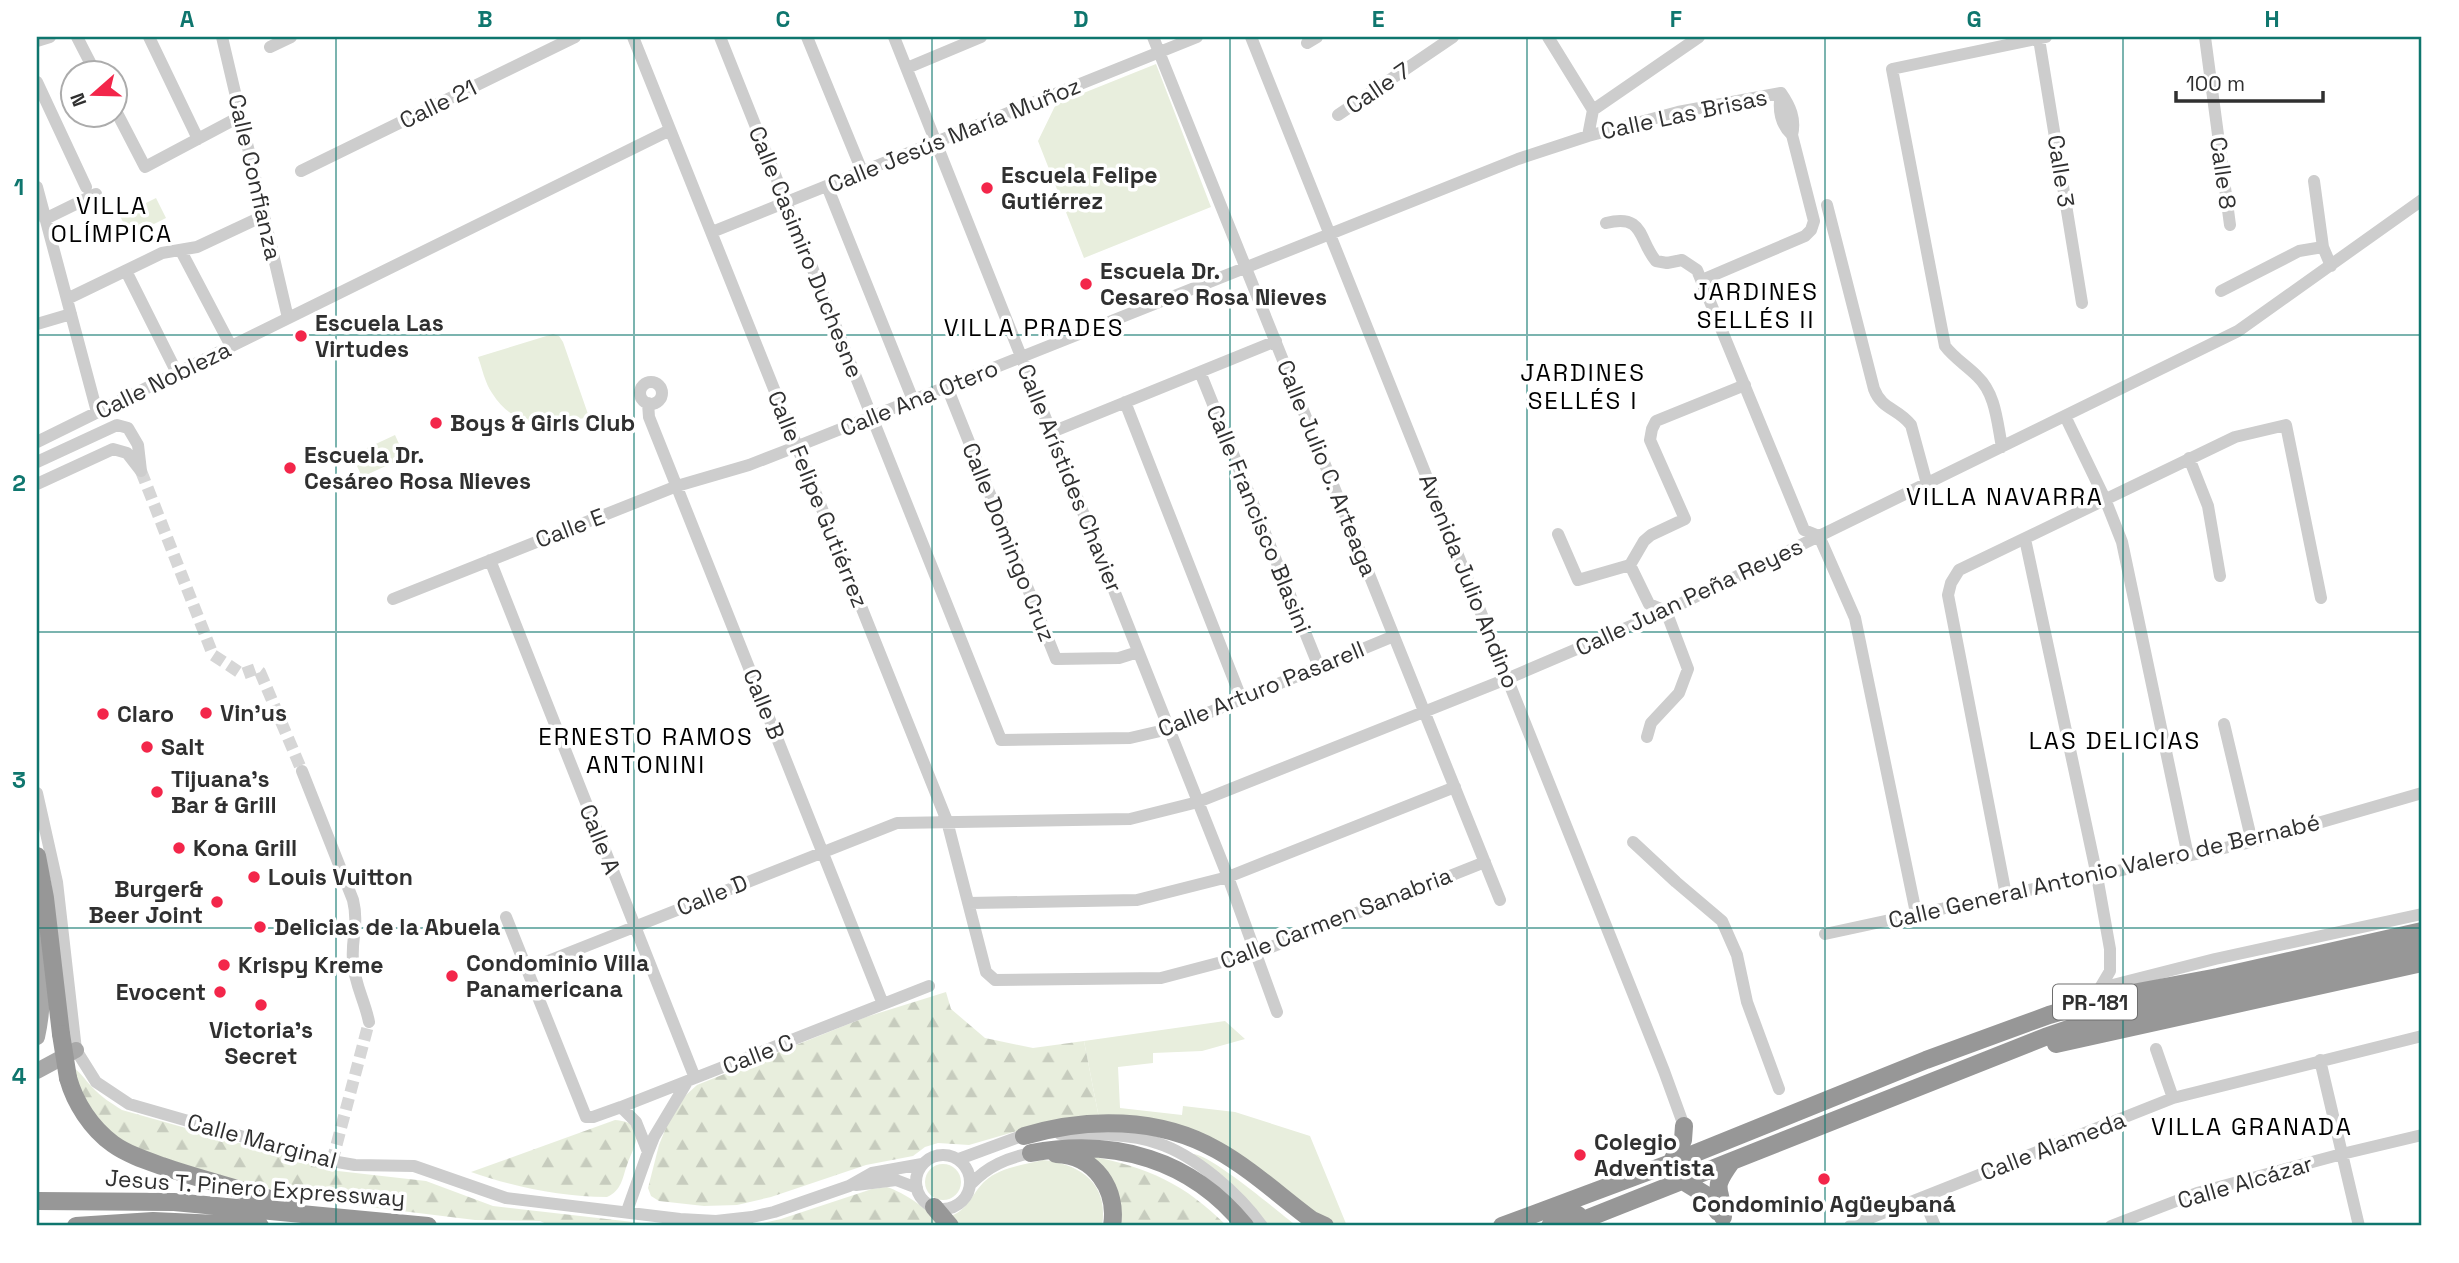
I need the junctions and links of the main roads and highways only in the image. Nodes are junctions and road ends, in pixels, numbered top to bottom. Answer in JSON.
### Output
{"nodes":[{"id":1,"x":37,"y":856,"type":"edge"},
{"id":2,"x":37,"y":914,"type":"edge"},
{"id":3,"x":2422,"y":931,"type":"edge"},
{"id":4,"x":2422,"y":946,"type":"edge"},
{"id":5,"x":2422,"y":962,"type":"edge"},
{"id":6,"x":2272,"y":972,"type":"junction"},
{"id":7,"x":2100,"y":988,"type":"road end"},
{"id":8,"x":37,"y":1037,"type":"edge"},
{"id":9,"x":76,"y":1050,"type":"road end"},
{"id":10,"x":1988,"y":1059,"type":"junction"},
{"id":11,"x":1926,"y":1060,"type":"junction"},
{"id":12,"x":37,"y":1071,"type":"edge"},
{"id":13,"x":1024,"y":1136,"type":"road end"},
{"id":14,"x":1717,"y":1144,"type":"junction"},
{"id":15,"x":1732,"y":1161,"type":"junction"},
{"id":16,"x":1671,"y":1163,"type":"junction"},
{"id":17,"x":1683,"y":1181,"type":"junction"},
{"id":18,"x":1658,"y":1190,"type":"junction"},
{"id":19,"x":37,"y":1201,"type":"edge"},
{"id":20,"x":934,"y":1207,"type":"road end"},
{"id":21,"x":310,"y":1214,"type":"junction"},
{"id":22,"x":1724,"y":1222,"type":"edge"},
{"id":23,"x":75,"y":1226,"type":"edge"},
{"id":24,"x":260,"y":1226,"type":"edge"},
{"id":25,"x":428,"y":1226,"type":"edge"},
{"id":26,"x":950,"y":1226,"type":"edge"},
{"id":27,"x":1112,"y":1226,"type":"edge"},
{"id":28,"x":1245,"y":1226,"type":"edge"},
{"id":29,"x":1325,"y":1226,"type":"edge"},
{"id":30,"x":1502,"y":1226,"type":"edge"},
{"id":31,"x":1550,"y":1226,"type":"edge"},
{"id":32,"x":1568,"y":1226,"type":"edge"}],
"edges":[{"from":1,"to":21,"type":"highway","bridge":true},
{"from":2,"to":8,"type":"main road"},
{"from":3,"to":6,"type":"highway","number":"PR-181"},
{"from":4,"to":6,"type":"highway","number":"PR-181"},
{"from":5,"to":10,"type":"highway"},
{"from":6,"to":10,"type":"highway","number":"PR-181"},
{"from":6,"to":11,"type":"highway","number":"PR-181"},
{"from":7,"to":11,"type":"highway"},
{"from":9,"to":12,"type":"main road"},
{"from":10,"to":15,"type":"highway","number":"PR-181"},
{"from":11,"to":14,"type":"highway","number":"PR-181"},
{"from":13,"to":29,"type":"highway"},
{"from":14,"to":16,"type":"highway","number":"PR-181"},
{"from":14,"to":16,"type":"highway"},
{"from":15,"to":17,"type":"highway","number":"PR-181"},
{"from":15,"to":22,"type":"highway"},
{"from":16,"to":30,"type":"highway","number":"PR-181"},
{"from":17,"to":18,"type":"highway","number":"PR-181"},
{"from":17,"to":22,"type":"highway"},
{"from":18,"to":31,"type":"highway","number":"PR-181"},
{"from":18,"to":32,"type":"highway"},
{"from":19,"to":21,"type":"highway","name":"Jesus T. Pinero Expressway"},
{"from":20,"to":26,"type":"highway"},
{"from":21,"to":25,"type":"highway","name":"Jesus T. Pinero Expressway"},
{"from":23,"to":24,"type":"highway","name":"Jesus T. Pinero Expressway"},
{"from":27,"to":28,"type":"highway"}]}
